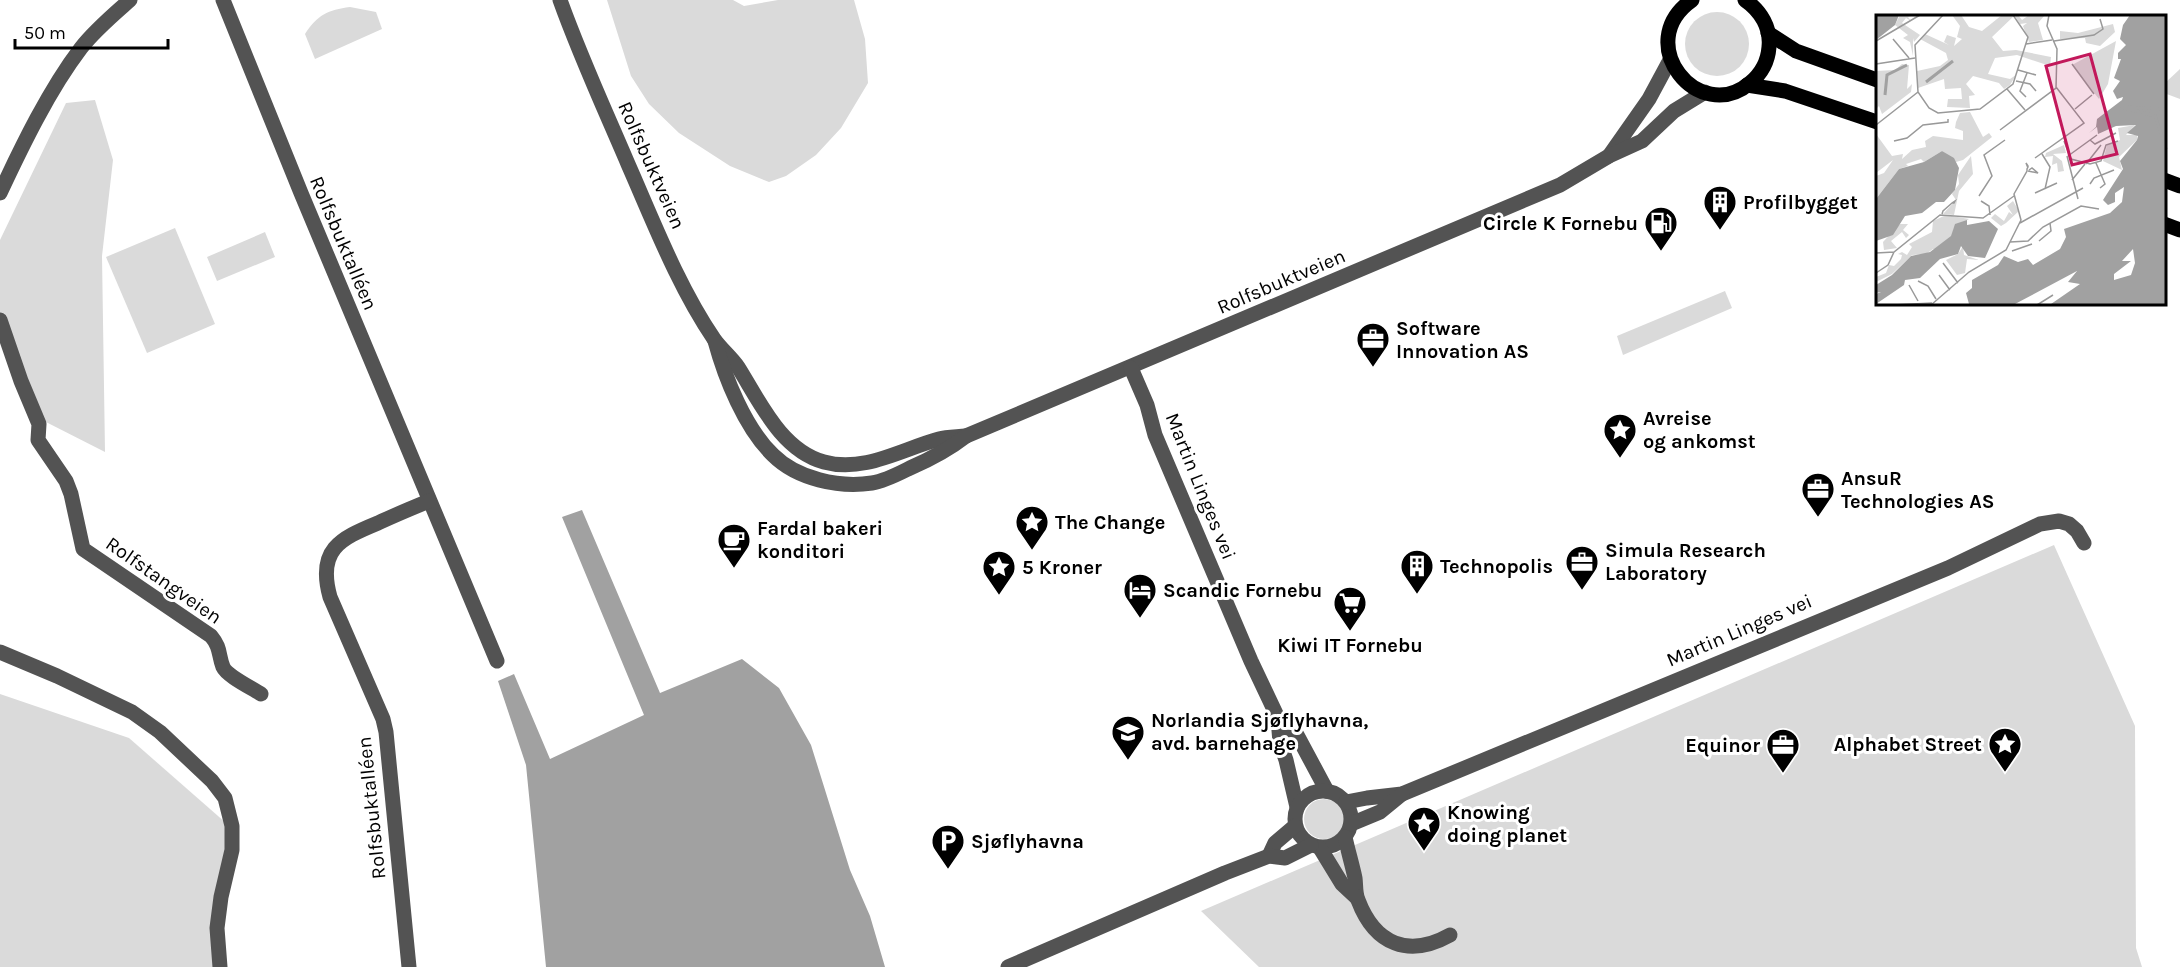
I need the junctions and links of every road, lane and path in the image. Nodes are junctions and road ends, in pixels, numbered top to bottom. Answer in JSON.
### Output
{"nodes":[{"id":1,"x":130,"y":0,"type":"edge"},
{"id":2,"x":223,"y":0,"type":"edge"},
{"id":3,"x":561,"y":0,"type":"edge"},
{"id":4,"x":1692,"y":0,"type":"edge"},
{"id":5,"x":1746,"y":0,"type":"edge"},
{"id":6,"x":1677,"y":7,"type":"edge"},
{"id":7,"x":1768,"y":33,"type":"junction"},
{"id":8,"x":1670,"y":60,"type":"junction"},
{"id":9,"x":1876,"y":80,"type":"edge"},
{"id":10,"x":1747,"y":85,"type":"junction"},
{"id":11,"x":1705,"y":92,"type":"junction"},
{"id":12,"x":1876,"y":122,"type":"edge"},
{"id":13,"x":1609,"y":156,"type":"junction"},
{"id":14,"x":2165,"y":181,"type":"edge"},
{"id":15,"x":2180,"y":186,"type":"edge"},
{"id":16,"x":0,"y":193,"type":"edge"},
{"id":17,"x":2165,"y":225,"type":"edge"},
{"id":18,"x":2180,"y":230,"type":"edge"},
{"id":19,"x":0,"y":320,"type":"edge"},
{"id":20,"x":715,"y":341,"type":"junction"},
{"id":21,"x":1131,"y":368,"type":"junction"},
{"id":22,"x":966,"y":436,"type":"junction"},
{"id":23,"x":429,"y":501,"type":"junction"},
{"id":24,"x":2084,"y":543,"type":"dead end"},
{"id":25,"x":0,"y":652,"type":"edge"},
{"id":26,"x":497,"y":661,"type":"dead end"},
{"id":27,"x":261,"y":694,"type":"dead end"},
{"id":28,"x":1278,"y":718,"type":"junction"},
{"id":29,"x":1327,"y":791,"type":"junction"},
{"id":30,"x":1402,"y":794,"type":"junction"},
{"id":31,"x":1346,"y":802,"type":"junction"},
{"id":32,"x":1297,"y":807,"type":"junction"},
{"id":33,"x":1295,"y":826,"type":"junction"},
{"id":34,"x":1348,"y":831,"type":"junction"},
{"id":35,"x":1316,"y":846,"type":"junction"},
{"id":36,"x":1269,"y":856,"type":"junction"},
{"id":37,"x":1357,"y":898,"type":"junction"},
{"id":38,"x":1450,"y":935,"type":"dead end"},
{"id":39,"x":220,"y":967,"type":"edge"},
{"id":40,"x":409,"y":967,"type":"edge"},
{"id":41,"x":1008,"y":967,"type":"edge"}],
"edges":[{"from":1,"to":16,"type":"street"},
{"from":2,"to":23,"type":"street","name":"Rolfsbuktalléen"},
{"from":3,"to":20,"type":"street","name":"Rolfsbuktveien"},
{"from":4,"to":6,"type":"main road"},
{"from":5,"to":7,"type":"main road"},
{"from":6,"to":8,"type":"main road"},
{"from":7,"to":9,"type":"main road"},
{"from":7,"to":10,"type":"main road"},
{"from":8,"to":11,"type":"main road"},
{"from":8,"to":13,"type":"street","name":"Rolfsbuktveien"},
{"from":10,"to":11,"type":"main road"},
{"from":10,"to":12,"type":"main road"},
{"from":11,"to":13,"type":"street","name":"Rolfsbuktveien"},
{"from":13,"to":21,"type":"street","name":"Rolfsbuktveien"},
{"from":14,"to":15,"type":"main road"},
{"from":17,"to":18,"type":"main road"},
{"from":19,"to":27,"type":"street","name":"Rolfstangveien"},
{"from":20,"to":22,"type":"street","name":"Rolfsbuktveien"},
{"from":20,"to":22,"type":"street","name":"Rolfsbuktveien"},
{"from":21,"to":22,"type":"street","name":"Rolfsbuktveien"},
{"from":21,"to":28,"type":"street","name":"Martin Linges vei"},
{"from":23,"to":26,"type":"street","name":"Rolfsbuktalléen"},
{"from":23,"to":40,"type":"street","name":"Rolfsbuktalléen"},
{"from":24,"to":30,"type":"street","name":"Martin Linges vei"},
{"from":25,"to":39,"type":"street"},
{"from":28,"to":29,"type":"street","name":"Martin Linges vei"},
{"from":28,"to":32,"type":"street","name":"Martin Linges vei"},
{"from":29,"to":31,"type":"street"},
{"from":29,"to":32,"type":"street"},
{"from":30,"to":31,"type":"street","name":"Martin Linges vei"},
{"from":30,"to":34,"type":"street","name":"Martin Linges vei"},
{"from":31,"to":34,"type":"street"},
{"from":32,"to":33,"type":"street"},
{"from":33,"to":35,"type":"street"},
{"from":33,"to":36,"type":"street"},
{"from":34,"to":35,"type":"street"},
{"from":34,"to":37,"type":"street"},
{"from":35,"to":36,"type":"street"},
{"from":35,"to":37,"type":"street"},
{"from":36,"to":41,"type":"street"},
{"from":37,"to":38,"type":"street"}]}
